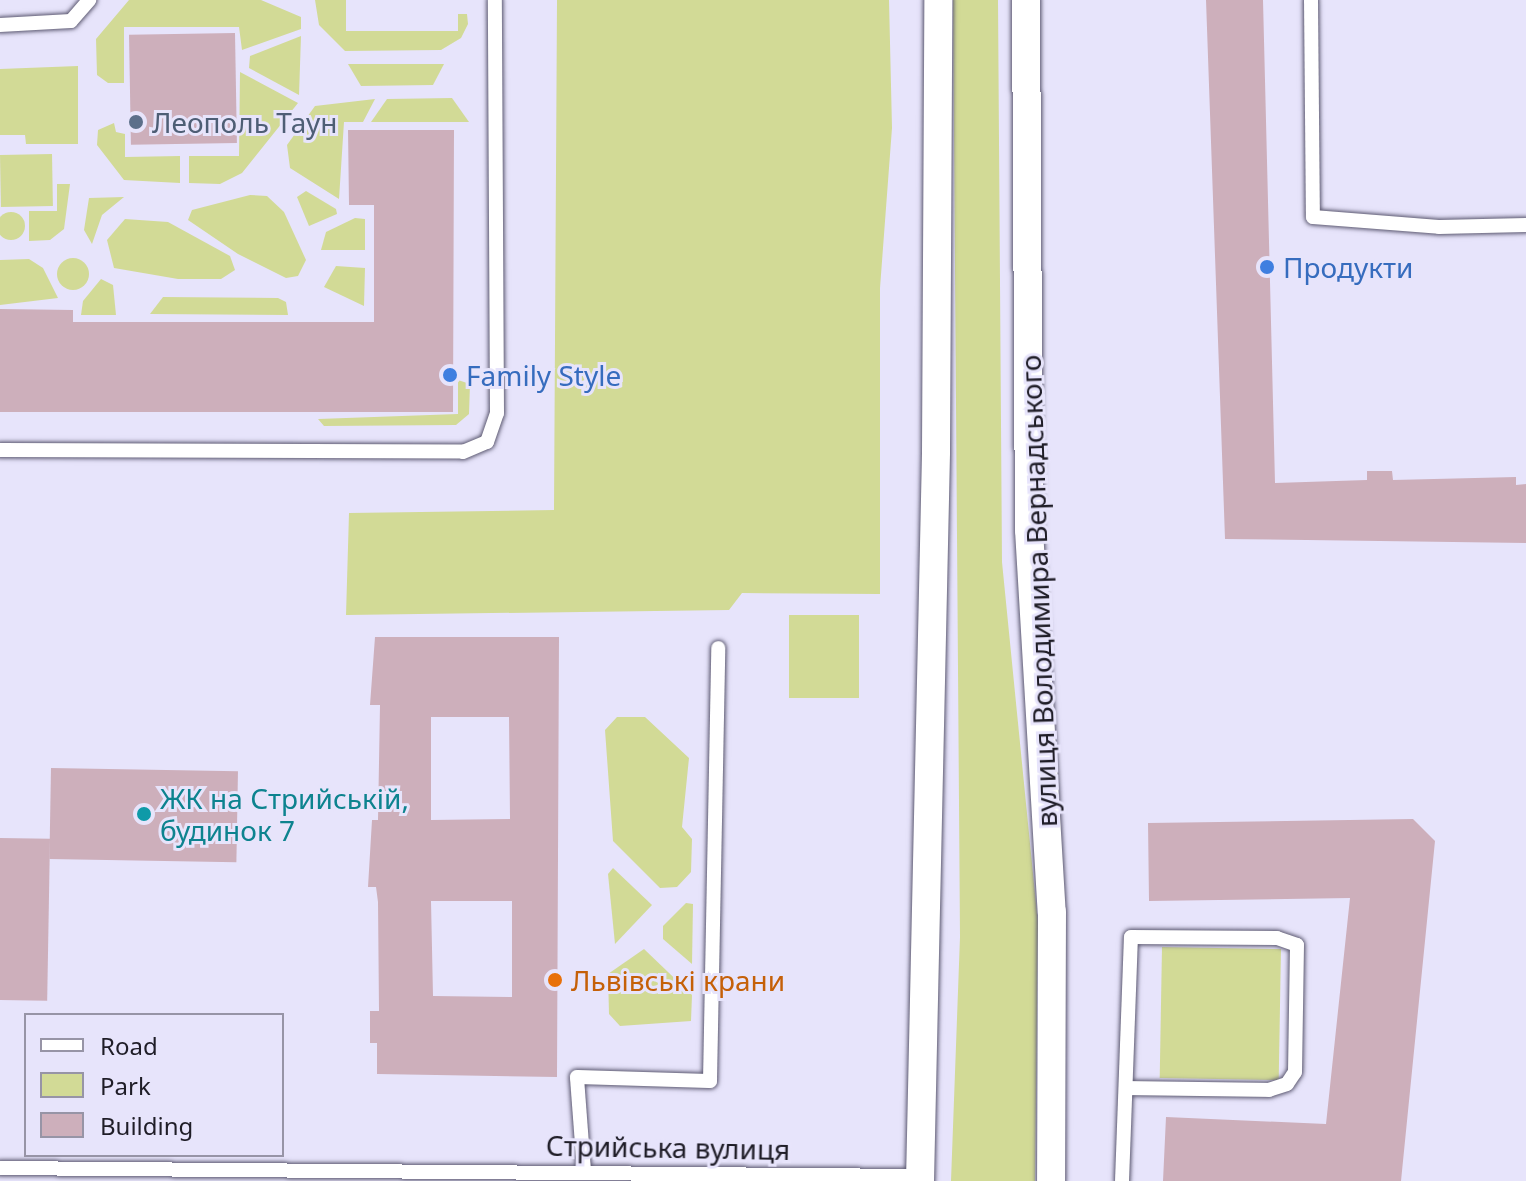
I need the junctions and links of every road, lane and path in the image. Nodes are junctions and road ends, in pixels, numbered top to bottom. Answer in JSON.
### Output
{"nodes":[{"id":1,"x":89,"y":0,"type":"edge"},
{"id":2,"x":495,"y":0,"type":"edge"},
{"id":3,"x":938,"y":0,"type":"edge"},
{"id":4,"x":1026,"y":0,"type":"edge"},
{"id":5,"x":1311,"y":0,"type":"edge"},
{"id":6,"x":0,"y":25,"type":"edge"},
{"id":7,"x":1526,"y":225,"type":"edge"},
{"id":8,"x":0,"y":450,"type":"edge"},
{"id":9,"x":718,"y":648,"type":"dead end"},
{"id":10,"x":1130,"y":1088,"type":"junction"},
{"id":11,"x":0,"y":1168,"type":"edge"},
{"id":12,"x":584,"y":1171,"type":"junction"},
{"id":13,"x":415,"y":1176,"type":"edge"},
{"id":14,"x":920,"y":1178,"type":"edge"},
{"id":15,"x":1051,"y":1181,"type":"edge"},
{"id":16,"x":1122,"y":1181,"type":"edge"}],
"edges":[{"from":1,"to":6,"type":"lane"},
{"from":2,"to":8,"type":"lane"},
{"from":3,"to":14,"type":"street"},
{"from":4,"to":15,"type":"street","name":"вулиця Володимира Вернадського"},
{"from":5,"to":7,"type":"lane"},
{"from":9,"to":12,"type":"lane"},
{"from":10,"to":10,"type":"lane"},
{"from":10,"to":16,"type":"lane"},
{"from":11,"to":13,"type":"lane","name":"Стрийська вулиця"},
{"from":12,"to":13,"type":"lane","name":"Стрийська вулиця"},
{"from":12,"to":14,"type":"lane","name":"Стрийська вулиця"}]}
